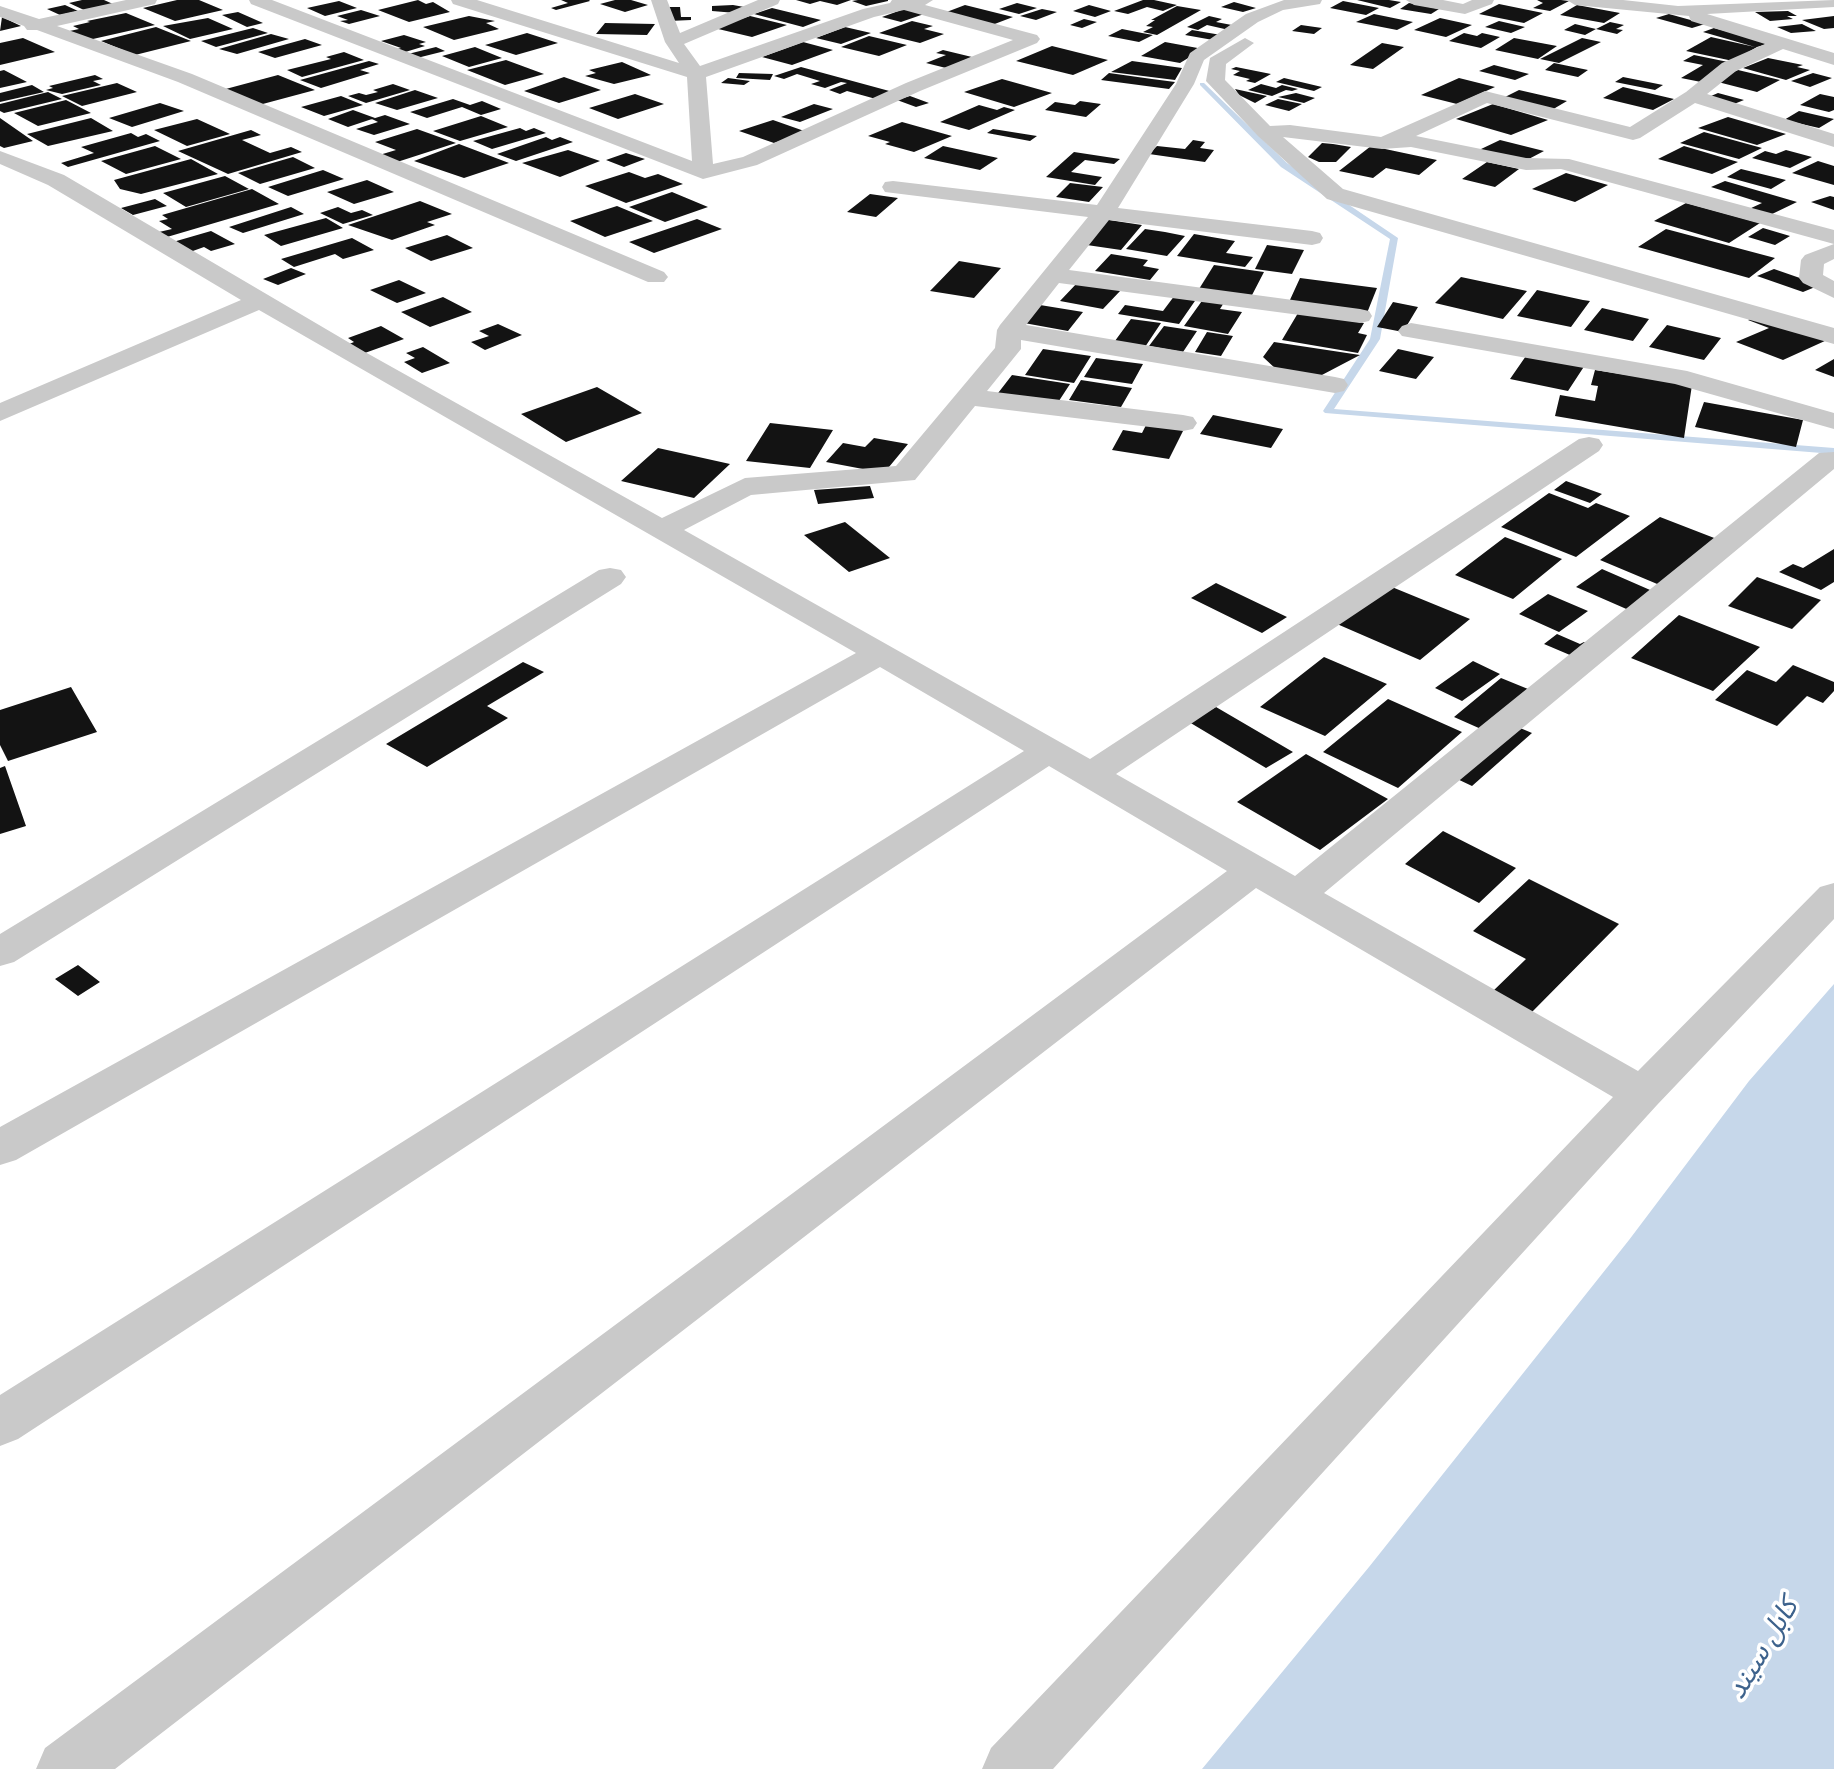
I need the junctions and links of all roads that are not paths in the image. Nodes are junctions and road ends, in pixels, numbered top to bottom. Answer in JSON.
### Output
{"nodes":[{"id":1,"x":149,"y":0,"type":"edge"},
{"id":2,"x":257,"y":0,"type":"edge"},
{"id":3,"x":460,"y":0,"type":"edge"},
{"id":4,"x":659,"y":0,"type":"edge"},
{"id":5,"x":772,"y":0,"type":"edge"},
{"id":6,"x":925,"y":0,"type":"edge"},
{"id":7,"x":1314,"y":0,"type":"edge"},
{"id":8,"x":1414,"y":0,"type":"edge"},
{"id":9,"x":1486,"y":0,"type":"edge"},
{"id":10,"x":1575,"y":0,"type":"edge"},
{"id":11,"x":895,"y":2,"type":"edge"},
{"id":12,"x":1270,"y":3,"type":"edge"},
{"id":13,"x":1833,"y":3,"type":"edge"},
{"id":14,"x":0,"y":11,"type":"edge"},
{"id":15,"x":1678,"y":11,"type":"junction"},
{"id":16,"x":35,"y":26,"type":"junction"},
{"id":17,"x":12,"y":31,"type":"dead end"},
{"id":18,"x":674,"y":42,"type":"junction"},
{"id":19,"x":1779,"y":44,"type":"junction"},
{"id":20,"x":1834,"y":59,"type":"edge"},
{"id":21,"x":696,"y":74,"type":"junction"},
{"id":22,"x":1693,"y":96,"type":"junction"},
{"id":23,"x":1265,"y":132,"type":"junction"},
{"id":24,"x":1834,"y":141,"type":"edge"},
{"id":25,"x":1382,"y":143,"type":"junction"},
{"id":26,"x":0,"y":157,"type":"edge"},
{"id":27,"x":703,"y":173,"type":"junction"},
{"id":28,"x":893,"y":187,"type":"dead end"},
{"id":29,"x":1104,"y":212,"type":"junction"},
{"id":30,"x":1834,"y":237,"type":"edge"},
{"id":31,"x":1312,"y":238,"type":"dead end"},
{"id":32,"x":1834,"y":251,"type":"edge"},
{"id":33,"x":1051,"y":275,"type":"junction"},
{"id":34,"x":656,"y":278,"type":"dead end"},
{"id":35,"x":1834,"y":291,"type":"edge"},
{"id":36,"x":261,"y":300,"type":"junction"},
{"id":37,"x":1360,"y":316,"type":"dead end"},
{"id":38,"x":1009,"y":330,"type":"junction"},
{"id":39,"x":1411,"y":331,"type":"dead end"},
{"id":40,"x":1834,"y":336,"type":"edge"},
{"id":41,"x":1335,"y":385,"type":"dead end"},
{"id":42,"x":969,"y":397,"type":"junction"},
{"id":43,"x":0,"y":413,"type":"edge"},
{"id":44,"x":1834,"y":421,"type":"edge"},
{"id":45,"x":1183,"y":424,"type":"dead end"},
{"id":46,"x":1589,"y":445,"type":"dead end"},
{"id":47,"x":1829,"y":459,"type":"dead end"},
{"id":48,"x":661,"y":530,"type":"junction"},
{"id":49,"x":610,"y":577,"type":"dead end"},
{"id":50,"x":880,"y":653,"type":"junction"},
{"id":51,"x":1049,"y":751,"type":"junction"},
{"id":52,"x":1090,"y":775,"type":"junction"},
{"id":53,"x":1254,"y":870,"type":"junction"},
{"id":54,"x":1297,"y":895,"type":"junction"},
{"id":55,"x":1834,"y":895,"type":"edge"},
{"id":56,"x":0,"y":952,"type":"edge"},
{"id":57,"x":1642,"y":1094,"type":"junction"},
{"id":58,"x":0,"y":1148,"type":"edge"},
{"id":59,"x":0,"y":1423,"type":"edge"},
{"id":60,"x":66,"y":1769,"type":"edge"},
{"id":61,"x":1012,"y":1769,"type":"edge"}],
"edges":[{"from":1,"to":16,"type":"street"},
{"from":2,"to":27,"type":"street"},
{"from":3,"to":21,"type":"street"},
{"from":4,"to":18,"type":"street"},
{"from":5,"to":18,"type":"street"},
{"from":6,"to":11,"type":"street"},
{"from":7,"to":12,"type":"street"},
{"from":8,"to":9,"type":"street"},
{"from":10,"to":15,"type":"street"},
{"from":11,"to":21,"type":"street"},
{"from":11,"to":27,"type":"street"},
{"from":12,"to":23,"type":"street"},
{"from":12,"to":29,"type":"street"},
{"from":13,"to":15,"type":"street"},
{"from":14,"to":16,"type":"street"},
{"from":15,"to":19,"type":"street"},
{"from":16,"to":17,"type":"street"},
{"from":16,"to":34,"type":"street"},
{"from":18,"to":21,"type":"street"},
{"from":19,"to":20,"type":"street"},
{"from":19,"to":22,"type":"street"},
{"from":21,"to":27,"type":"street"},
{"from":22,"to":24,"type":"street"},
{"from":22,"to":25,"type":"street"},
{"from":23,"to":25,"type":"street"},
{"from":23,"to":40,"type":"street"},
{"from":25,"to":30,"type":"street"},
{"from":26,"to":36,"type":"street"},
{"from":28,"to":29,"type":"street"},
{"from":29,"to":31,"type":"street"},
{"from":29,"to":33,"type":"street"},
{"from":32,"to":35,"type":"street"},
{"from":33,"to":37,"type":"street"},
{"from":33,"to":38,"type":"street"},
{"from":36,"to":43,"type":"street"},
{"from":36,"to":48,"type":"street"},
{"from":38,"to":41,"type":"street"},
{"from":38,"to":42,"type":"street"},
{"from":39,"to":44,"type":"street"},
{"from":42,"to":45,"type":"street"},
{"from":42,"to":48,"type":"street"},
{"from":46,"to":52,"type":"street"},
{"from":47,"to":54,"type":"street"},
{"from":48,"to":50,"type":"street"},
{"from":49,"to":56,"type":"street"},
{"from":50,"to":51,"type":"street"},
{"from":50,"to":58,"type":"street"},
{"from":51,"to":52,"type":"street"},
{"from":51,"to":59,"type":"street"},
{"from":52,"to":53,"type":"street"},
{"from":53,"to":54,"type":"street"},
{"from":53,"to":60,"type":"street"},
{"from":54,"to":57,"type":"street"},
{"from":55,"to":57,"type":"street"},
{"from":57,"to":61,"type":"street"}]}
